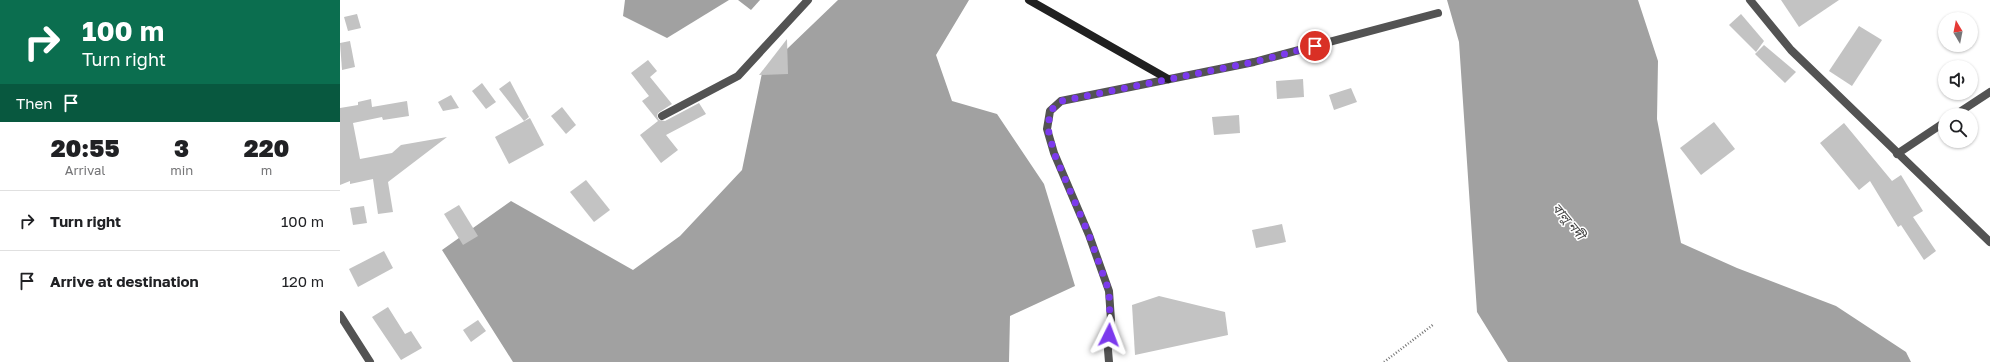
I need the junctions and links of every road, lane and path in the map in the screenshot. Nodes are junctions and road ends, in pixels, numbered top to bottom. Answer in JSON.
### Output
{"nodes":[{"id":1,"x":808,"y":0,"type":"edge"},
{"id":2,"x":1029,"y":0,"type":"edge"},
{"id":3,"x":1750,"y":0,"type":"edge"},
{"id":4,"x":1438,"y":14,"type":"dead end"},
{"id":5,"x":1168,"y":79,"type":"junction"},
{"id":6,"x":1990,"y":92,"type":"edge"},
{"id":7,"x":1966,"y":108,"type":"edge"},
{"id":8,"x":662,"y":116,"type":"dead end"},
{"id":9,"x":1938,"y":127,"type":"edge"},
{"id":10,"x":1897,"y":154,"type":"junction"},
{"id":11,"x":1990,"y":242,"type":"edge"},
{"id":12,"x":340,"y":315,"type":"edge"},
{"id":13,"x":1434,"y":324,"type":"dead end"},
{"id":14,"x":370,"y":362,"type":"edge"},
{"id":15,"x":1109,"y":362,"type":"edge"},
{"id":16,"x":1384,"y":362,"type":"edge"}],
"edges":[{"from":1,"to":8,"type":"street"},
{"from":2,"to":5,"type":"street"},
{"from":3,"to":10,"type":"street"},
{"from":4,"to":5,"type":"street"},
{"from":5,"to":15,"type":"street"},
{"from":6,"to":7,"type":"street"},
{"from":9,"to":10,"type":"street"},
{"from":10,"to":11,"type":"street"},
{"from":12,"to":14,"type":"street"},
{"from":13,"to":16,"type":"path"}]}
